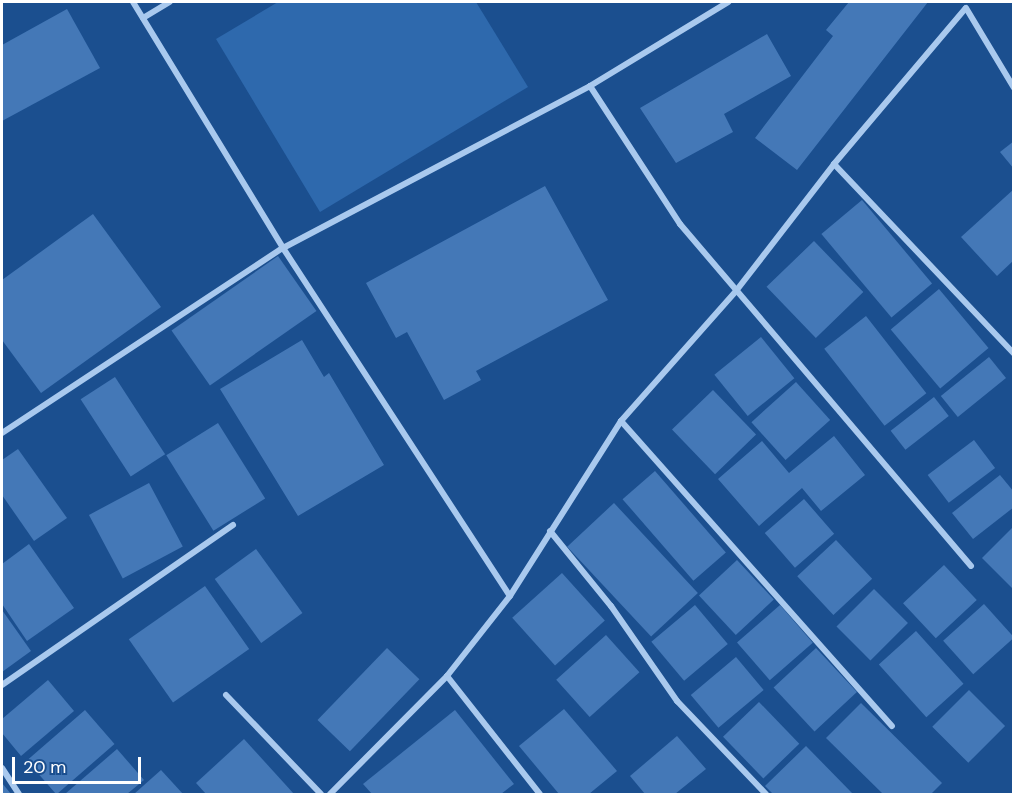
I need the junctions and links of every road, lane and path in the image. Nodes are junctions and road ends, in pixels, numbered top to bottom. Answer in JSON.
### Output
{"nodes":[{"id":1,"x":133,"y":2,"type":"edge"},
{"id":2,"x":170,"y":2,"type":"edge"},
{"id":3,"x":728,"y":2,"type":"edge"},
{"id":4,"x":143,"y":18,"type":"junction"},
{"id":5,"x":590,"y":86,"type":"junction"},
{"id":6,"x":1014,"y":88,"type":"edge"},
{"id":7,"x":834,"y":164,"type":"junction"},
{"id":8,"x":283,"y":248,"type":"junction"},
{"id":9,"x":736,"y":291,"type":"junction"},
{"id":10,"x":1014,"y":354,"type":"edge"},
{"id":11,"x":621,"y":421,"type":"junction"},
{"id":12,"x":2,"y":433,"type":"edge"},
{"id":13,"x":233,"y":525,"type":"dead end"},
{"id":14,"x":550,"y":531,"type":"junction"},
{"id":15,"x":971,"y":566,"type":"dead end"},
{"id":16,"x":510,"y":596,"type":"junction"},
{"id":17,"x":447,"y":676,"type":"junction"},
{"id":18,"x":2,"y":685,"type":"edge"},
{"id":19,"x":226,"y":695,"type":"dead end"},
{"id":20,"x":892,"y":726,"type":"dead end"},
{"id":21,"x":2,"y":768,"type":"edge"},
{"id":22,"x":19,"y":795,"type":"edge"},
{"id":23,"x":321,"y":795,"type":"edge"},
{"id":24,"x":330,"y":795,"type":"edge"},
{"id":25,"x":540,"y":795,"type":"edge"},
{"id":26,"x":766,"y":795,"type":"edge"}],
"edges":[{"from":1,"to":4,"type":"street"},
{"from":2,"to":4,"type":"street"},
{"from":3,"to":5,"type":"street"},
{"from":4,"to":8,"type":"street"},
{"from":5,"to":8,"type":"street"},
{"from":5,"to":9,"type":"street"},
{"from":6,"to":7,"type":"street"},
{"from":7,"to":9,"type":"street"},
{"from":7,"to":10,"type":"street"},
{"from":8,"to":12,"type":"street"},
{"from":8,"to":16,"type":"street"},
{"from":9,"to":11,"type":"street"},
{"from":9,"to":15,"type":"street"},
{"from":11,"to":14,"type":"street"},
{"from":11,"to":20,"type":"street"},
{"from":13,"to":18,"type":"street"},
{"from":14,"to":16,"type":"street"},
{"from":14,"to":26,"type":"street"},
{"from":16,"to":17,"type":"street"},
{"from":17,"to":24,"type":"street"},
{"from":17,"to":25,"type":"street"},
{"from":19,"to":23,"type":"street"},
{"from":21,"to":22,"type":"street"}]}
